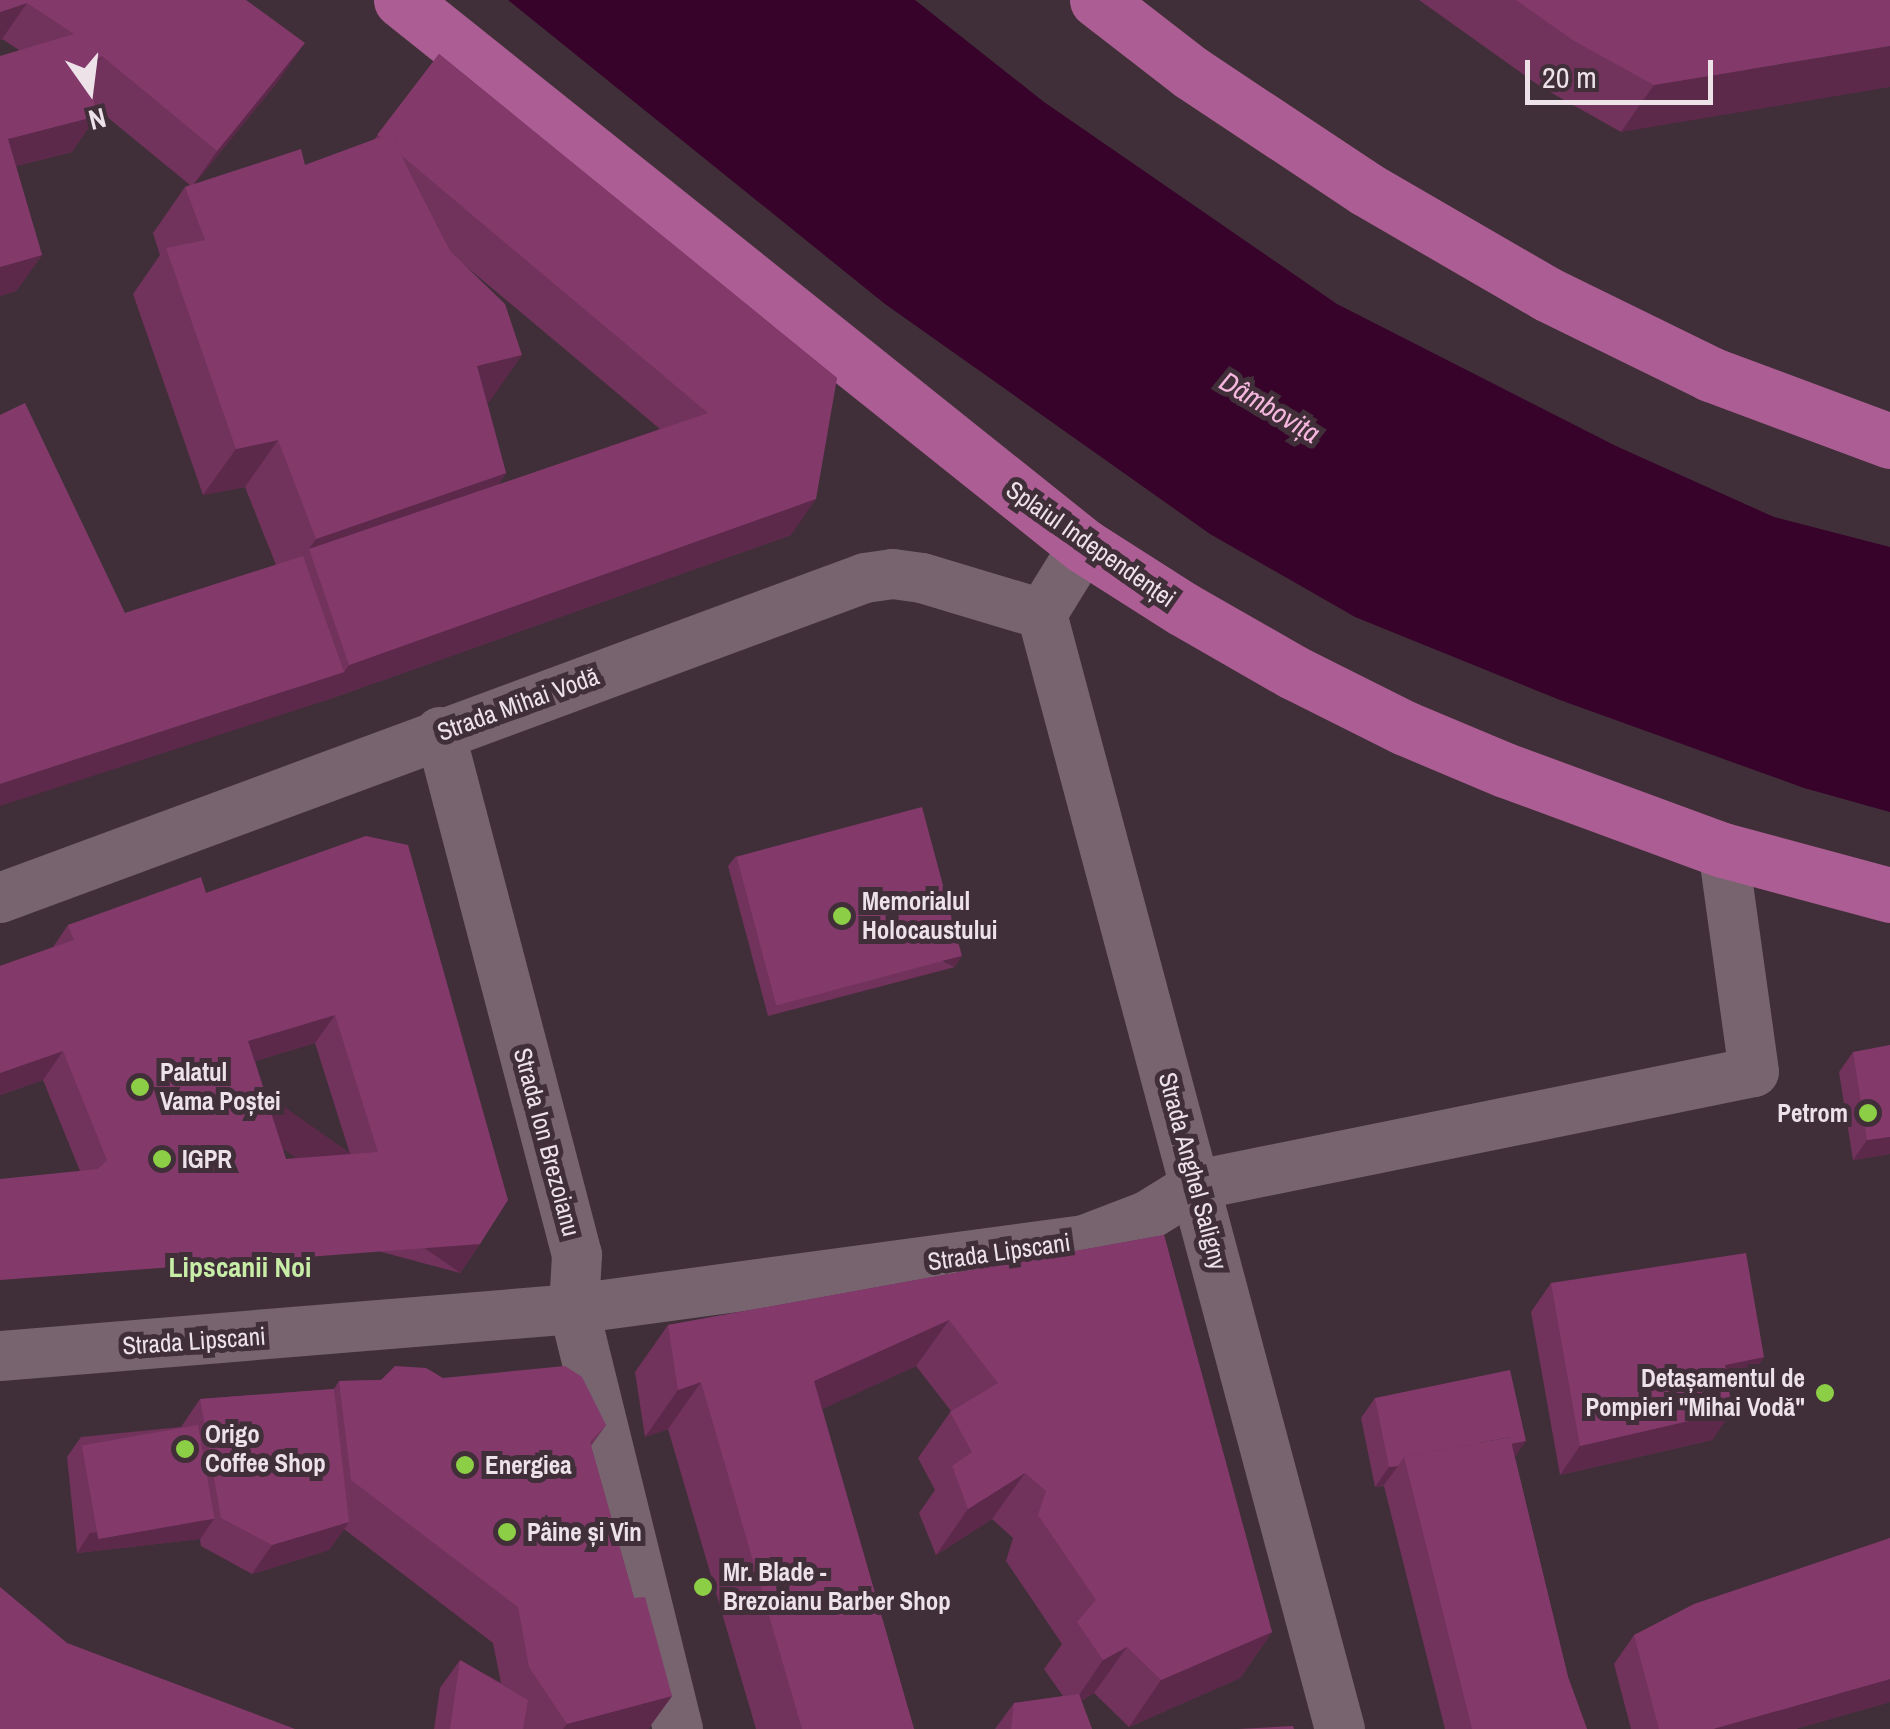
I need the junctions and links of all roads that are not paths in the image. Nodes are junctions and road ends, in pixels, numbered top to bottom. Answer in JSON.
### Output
{"nodes":[{"id":1,"x":401,"y":0,"type":"edge"},
{"id":2,"x":1097,"y":0,"type":"edge"},
{"id":3,"x":1890,"y":442,"type":"edge"},
{"id":4,"x":1084,"y":546,"type":"junction"},
{"id":5,"x":1042,"y":614,"type":"junction"},
{"id":6,"x":440,"y":732,"type":"junction"},
{"id":7,"x":1722,"y":850,"type":"junction"},
{"id":8,"x":1890,"y":895,"type":"edge"},
{"id":9,"x":0,"y":898,"type":"edge"},
{"id":10,"x":1197,"y":1185,"type":"junction"},
{"id":11,"x":574,"y":1310,"type":"junction"},
{"id":12,"x":0,"y":1356,"type":"edge"},
{"id":13,"x":678,"y":1729,"type":"edge"},
{"id":14,"x":1340,"y":1729,"type":"edge"}],
"edges":[{"from":1,"to":4,"type":"main road","name":"Splaiul Independenței"},
{"from":2,"to":3,"type":"main road"},
{"from":4,"to":5,"type":"street"},
{"from":4,"to":7,"type":"main road","name":"Splaiul Independenței"},
{"from":5,"to":6,"type":"street","name":"Strada Mihai Vodă"},
{"from":5,"to":10,"type":"street","name":"Strada Anghel Saligny"},
{"from":6,"to":9,"type":"street","name":"Strada Mihai Vodă"},
{"from":6,"to":11,"type":"street","name":"Strada Ion Brezoianu"},
{"from":7,"to":8,"type":"main road","name":"Splaiul Independenței"},
{"from":7,"to":10,"type":"street","name":"Strada Lipscani"},
{"from":10,"to":11,"type":"street","name":"Strada Lipscani"},
{"from":10,"to":14,"type":"street","name":"Strada Anghel Saligny"},
{"from":11,"to":12,"type":"street","name":"Strada Lipscani"},
{"from":11,"to":13,"type":"street","name":"Strada Ion Brezoianu"}]}
